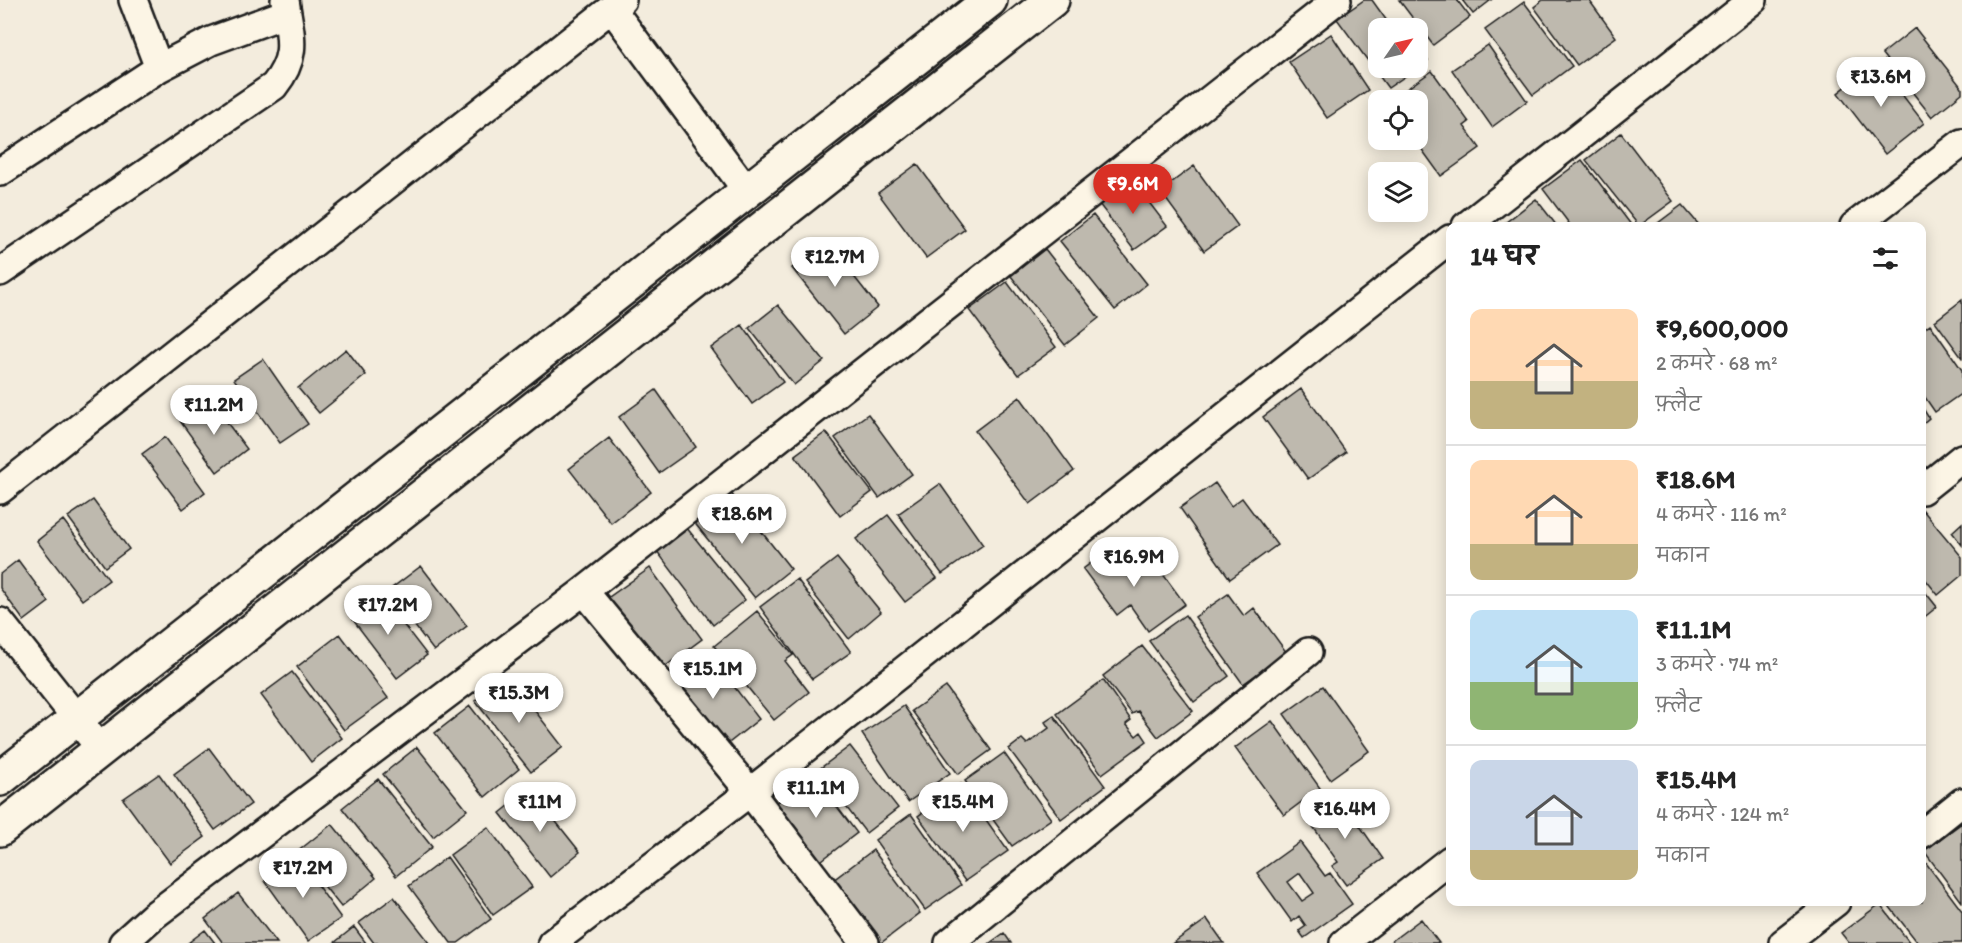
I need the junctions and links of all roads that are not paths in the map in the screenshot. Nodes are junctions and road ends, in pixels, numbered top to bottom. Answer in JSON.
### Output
{"nodes":[{"id":1,"x":133,"y":0,"type":"edge"},
{"id":2,"x":990,"y":0,"type":"edge"},
{"id":3,"x":1052,"y":0,"type":"edge"},
{"id":4,"x":1337,"y":0,"type":"edge"},
{"id":5,"x":1753,"y":0,"type":"edge"},
{"id":6,"x":617,"y":4,"type":"edge"},
{"id":7,"x":286,"y":6,"type":"edge"},
{"id":8,"x":1014,"y":11,"type":"edge"},
{"id":9,"x":159,"y":68,"type":"junction"},
{"id":10,"x":1962,"y":143,"type":"edge"},
{"id":11,"x":0,"y":172,"type":"edge"},
{"id":12,"x":747,"y":191,"type":"junction"},
{"id":13,"x":1471,"y":222,"type":"edge"},
{"id":14,"x":1859,"y":222,"type":"edge"},
{"id":15,"x":1446,"y":242,"type":"edge"},
{"id":16,"x":0,"y":272,"type":"edge"},
{"id":17,"x":1962,"y":458,"type":"edge"},
{"id":18,"x":1926,"y":487,"type":"edge"},
{"id":19,"x":0,"y":490,"type":"edge"},
{"id":20,"x":584,"y":591,"type":"junction"},
{"id":21,"x":0,"y":622,"type":"edge"},
{"id":22,"x":1308,"y":651,"type":"dead end"},
{"id":23,"x":75,"y":719,"type":"junction"},
{"id":24,"x":100,"y":748,"type":"junction"},
{"id":25,"x":0,"y":779,"type":"edge"},
{"id":26,"x":750,"y":792,"type":"junction"},
{"id":27,"x":1962,"y":802,"type":"edge"},
{"id":28,"x":0,"y":829,"type":"edge"},
{"id":29,"x":1926,"y":831,"type":"edge"},
{"id":30,"x":1446,"y":863,"type":"edge"},
{"id":31,"x":1831,"y":906,"type":"edge"},
{"id":32,"x":123,"y":943,"type":"edge"},
{"id":33,"x":552,"y":943,"type":"edge"},
{"id":34,"x":865,"y":943,"type":"edge"},
{"id":35,"x":949,"y":943,"type":"edge"},
{"id":36,"x":1344,"y":943,"type":"edge"},
{"id":37,"x":1783,"y":943,"type":"edge"}],
"edges":[{"from":1,"to":9,"type":"street"},
{"from":2,"to":12,"type":"street"},
{"from":3,"to":8,"type":"street"},
{"from":4,"to":20,"type":"street"},
{"from":5,"to":13,"type":"street"},
{"from":6,"to":12,"type":"street"},
{"from":6,"to":19,"type":"street"},
{"from":7,"to":9,"type":"street"},
{"from":7,"to":16,"type":"street"},
{"from":8,"to":24,"type":"street"},
{"from":9,"to":11,"type":"street"},
{"from":10,"to":14,"type":"street"},
{"from":12,"to":23,"type":"street"},
{"from":15,"to":26,"type":"street"},
{"from":17,"to":18,"type":"street"},
{"from":20,"to":26,"type":"street"},
{"from":20,"to":32,"type":"street"},
{"from":21,"to":23,"type":"street"},
{"from":22,"to":35,"type":"street"},
{"from":23,"to":24,"type":"street"},
{"from":23,"to":25,"type":"street"},
{"from":24,"to":28,"type":"street"},
{"from":26,"to":33,"type":"street"},
{"from":26,"to":34,"type":"street"},
{"from":27,"to":29,"type":"street"},
{"from":30,"to":36,"type":"street"},
{"from":31,"to":37,"type":"street"}]}
